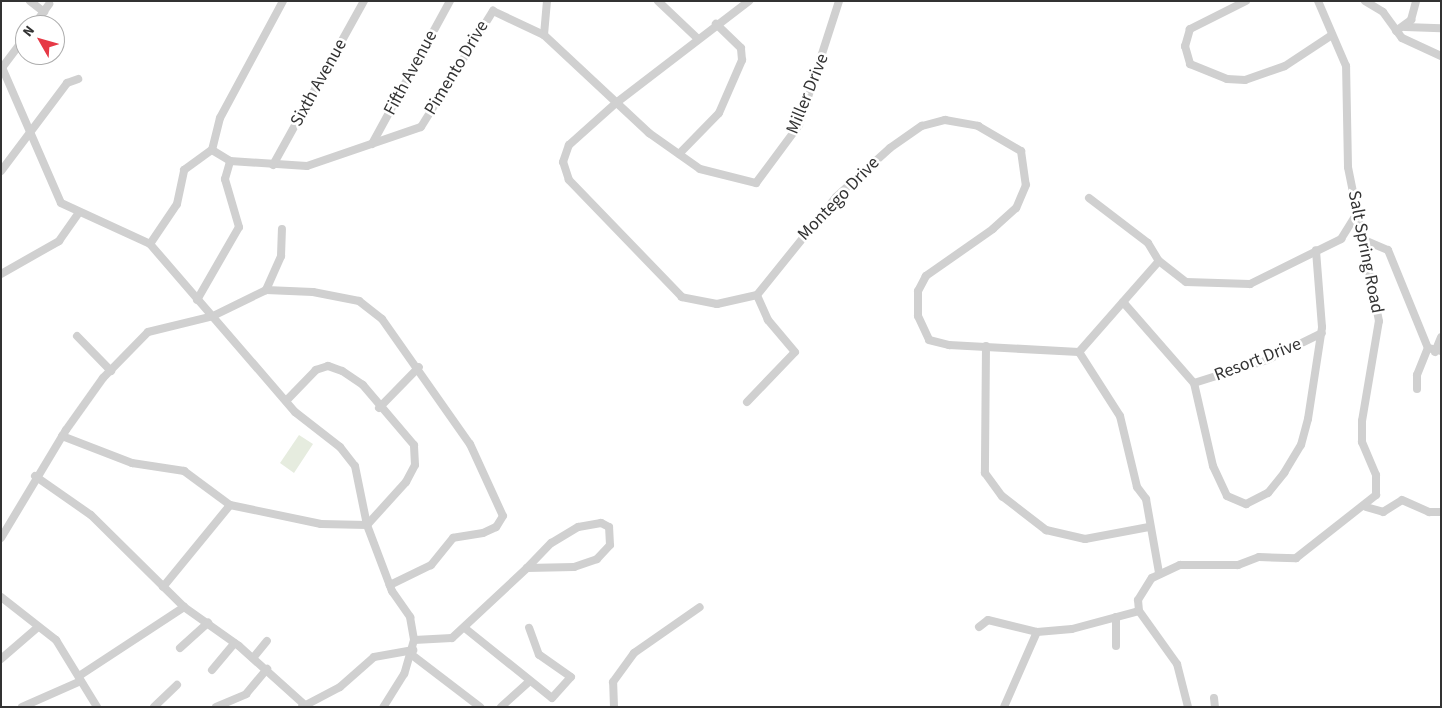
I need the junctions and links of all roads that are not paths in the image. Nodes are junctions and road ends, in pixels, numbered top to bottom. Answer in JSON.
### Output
{"nodes":[{"id":1,"x":30,"y":1,"type":"edge"},
{"id":2,"x":282,"y":1,"type":"edge"},
{"id":3,"x":364,"y":1,"type":"edge"},
{"id":4,"x":450,"y":1,"type":"edge"},
{"id":5,"x":547,"y":1,"type":"edge"},
{"id":6,"x":658,"y":1,"type":"edge"},
{"id":7,"x":749,"y":1,"type":"edge"},
{"id":8,"x":839,"y":1,"type":"edge"},
{"id":9,"x":1246,"y":1,"type":"edge"},
{"id":10,"x":1318,"y":1,"type":"edge"},
{"id":11,"x":1365,"y":1,"type":"edge"},
{"id":12,"x":1416,"y":1,"type":"edge"},
{"id":13,"x":49,"y":4,"type":"dead end"},
{"id":14,"x":44,"y":12,"type":"junction"},
{"id":15,"x":42,"y":15,"type":"edge"},
{"id":16,"x":716,"y":24,"type":"junction"},
{"id":17,"x":1405,"y":27,"type":"junction"},
{"id":18,"x":1441,"y":28,"type":"edge"},
{"id":19,"x":1396,"y":31,"type":"junction"},
{"id":20,"x":544,"y":35,"type":"junction"},
{"id":21,"x":1332,"y":35,"type":"junction"},
{"id":22,"x":697,"y":38,"type":"junction"},
{"id":23,"x":15,"y":50,"type":"edge"},
{"id":24,"x":1441,"y":56,"type":"edge"},
{"id":25,"x":2,"y":67,"type":"edge"},
{"id":26,"x":78,"y":79,"type":"dead end"},
{"id":27,"x":616,"y":103,"type":"junction"},
{"id":28,"x":32,"y":130,"type":"junction"},
{"id":29,"x":372,"y":144,"type":"junction"},
{"id":30,"x":212,"y":150,"type":"junction"},
{"id":31,"x":679,"y":154,"type":"junction"},
{"id":32,"x":230,"y":161,"type":"junction"},
{"id":33,"x":274,"y":165,"type":"junction"},
{"id":34,"x":1,"y":171,"type":"edge"},
{"id":35,"x":1089,"y":198,"type":"dead end"},
{"id":36,"x":1357,"y":213,"type":"junction"},
{"id":37,"x":78,"y":214,"type":"junction"},
{"id":38,"x":282,"y":229,"type":"dead end"},
{"id":39,"x":1364,"y":240,"type":"junction"},
{"id":40,"x":150,"y":244,"type":"junction"},
{"id":41,"x":1316,"y":250,"type":"junction"},
{"id":42,"x":1158,"y":261,"type":"junction"},
{"id":43,"x":1,"y":274,"type":"edge"},
{"id":44,"x":266,"y":290,"type":"junction"},
{"id":45,"x":757,"y":295,"type":"junction"},
{"id":46,"x":197,"y":300,"type":"junction"},
{"id":47,"x":1123,"y":302,"type":"junction"},
{"id":48,"x":213,"y":316,"type":"junction"},
{"id":49,"x":1322,"y":333,"type":"junction"},
{"id":50,"x":77,"y":336,"type":"dead end"},
{"id":51,"x":1441,"y":337,"type":"edge"},
{"id":52,"x":986,"y":346,"type":"junction"},
{"id":53,"x":1435,"y":350,"type":"edge"},
{"id":54,"x":1079,"y":352,"type":"junction"},
{"id":55,"x":419,"y":367,"type":"junction"},
{"id":56,"x":111,"y":371,"type":"junction"},
{"id":57,"x":1194,"y":383,"type":"junction"},
{"id":58,"x":1417,"y":389,"type":"dead end"},
{"id":59,"x":286,"y":401,"type":"junction"},
{"id":60,"x":747,"y":402,"type":"dead end"},
{"id":61,"x":379,"y":408,"type":"junction"},
{"id":62,"x":62,"y":436,"type":"junction"},
{"id":63,"x":35,"y":476,"type":"junction"},
{"id":64,"x":230,"y":505,"type":"junction"},
{"id":65,"x":1366,"y":507,"type":"junction"},
{"id":66,"x":1441,"y":512,"type":"edge"},
{"id":67,"x":367,"y":525,"type":"junction"},
{"id":68,"x":1149,"y":527,"type":"junction"},
{"id":69,"x":1,"y":538,"type":"edge"},
{"id":70,"x":527,"y":568,"type":"junction"},
{"id":71,"x":1159,"y":573,"type":"junction"},
{"id":72,"x":390,"y":585,"type":"junction"},
{"id":73,"x":162,"y":587,"type":"junction"},
{"id":74,"x":1,"y":597,"type":"edge"},
{"id":75,"x":184,"y":607,"type":"junction"},
{"id":76,"x":700,"y":607,"type":"dead end"},
{"id":77,"x":1139,"y":611,"type":"junction"},
{"id":78,"x":1116,"y":617,"type":"junction"},
{"id":79,"x":208,"y":623,"type":"junction"},
{"id":80,"x":38,"y":626,"type":"junction"},
{"id":81,"x":979,"y":627,"type":"dead end"},
{"id":82,"x":529,"y":628,"type":"dead end"},
{"id":83,"x":466,"y":629,"type":"junction"},
{"id":84,"x":1037,"y":632,"type":"junction"},
{"id":85,"x":414,"y":640,"type":"junction"},
{"id":86,"x":267,"y":641,"type":"dead end"},
{"id":87,"x":235,"y":642,"type":"junction"},
{"id":88,"x":1116,"y":646,"type":"dead end"},
{"id":89,"x":180,"y":648,"type":"dead end"},
{"id":90,"x":412,"y":653,"type":"junction"},
{"id":91,"x":253,"y":658,"type":"junction"},
{"id":92,"x":1,"y":659,"type":"edge"},
{"id":93,"x":266,"y":669,"type":"junction"},
{"id":94,"x":212,"y":670,"type":"dead end"},
{"id":95,"x":80,"y":679,"type":"junction"},
{"id":96,"x":529,"y":682,"type":"junction"},
{"id":97,"x":177,"y":685,"type":"dead end"},
{"id":98,"x":1214,"y":698,"type":"dead end"},
{"id":99,"x":387,"y":705,"type":"edge"},
{"id":100,"x":304,"y":706,"type":"edge"},
{"id":101,"x":22,"y":707,"type":"edge"},
{"id":102,"x":97,"y":707,"type":"edge"},
{"id":103,"x":154,"y":707,"type":"edge"},
{"id":104,"x":216,"y":707,"type":"edge"},
{"id":105,"x":480,"y":707,"type":"edge"},
{"id":106,"x":501,"y":707,"type":"edge"},
{"id":107,"x":614,"y":707,"type":"edge"},
{"id":108,"x":1004,"y":707,"type":"edge"},
{"id":109,"x":1188,"y":707,"type":"edge"},
{"id":110,"x":1215,"y":707,"type":"edge"}],
"edges":[{"from":1,"to":14,"type":"street"},
{"from":2,"to":30,"type":"street"},
{"from":3,"to":33,"type":"street","name":"Sixth Avenue"},
{"from":4,"to":29,"type":"street","name":"Fifth Avenue"},
{"from":5,"to":20,"type":"street"},
{"from":6,"to":22,"type":"street"},
{"from":7,"to":16,"type":"street"},
{"from":8,"to":31,"type":"street","name":"Miller Drive"},
{"from":9,"to":21,"type":"street"},
{"from":10,"to":21,"type":"street","name":"Salt Spring Road"},
{"from":11,"to":19,"type":"street"},
{"from":12,"to":17,"type":"street"},
{"from":13,"to":14,"type":"street"},
{"from":14,"to":15,"type":"street"},
{"from":16,"to":22,"type":"street"},
{"from":16,"to":31,"type":"street"},
{"from":17,"to":18,"type":"street"},
{"from":17,"to":19,"type":"street"},
{"from":19,"to":24,"type":"street"},
{"from":20,"to":27,"type":"street","name":"Pimento Drive"},
{"from":20,"to":29,"type":"street","name":"Pimento Drive"},
{"from":21,"to":36,"type":"street","name":"Salt Spring Road"},
{"from":22,"to":27,"type":"street"},
{"from":23,"to":25,"type":"street"},
{"from":25,"to":28,"type":"street"},
{"from":26,"to":28,"type":"street"},
{"from":27,"to":31,"type":"street","name":"Pimento Drive"},
{"from":27,"to":45,"type":"street"},
{"from":28,"to":34,"type":"street"},
{"from":28,"to":37,"type":"street"},
{"from":29,"to":33,"type":"street","name":"Pimento Drive"},
{"from":30,"to":32,"type":"street","name":"Pimento Drive"},
{"from":30,"to":40,"type":"street"},
{"from":32,"to":33,"type":"street","name":"Pimento Drive"},
{"from":32,"to":46,"type":"street"},
{"from":35,"to":42,"type":"street"},
{"from":36,"to":39,"type":"street","name":"Salt Spring Road"},
{"from":36,"to":41,"type":"street"},
{"from":37,"to":40,"type":"street"},
{"from":37,"to":43,"type":"street"},
{"from":38,"to":44,"type":"street"},
{"from":39,"to":53,"type":"street"},
{"from":39,"to":65,"type":"street","name":"Salt Spring Road"},
{"from":40,"to":46,"type":"street"},
{"from":41,"to":42,"type":"street"},
{"from":41,"to":49,"type":"street"},
{"from":42,"to":47,"type":"street"},
{"from":44,"to":48,"type":"street"},
{"from":44,"to":55,"type":"street"},
{"from":45,"to":52,"type":"street","name":"Montego Drive"},
{"from":45,"to":60,"type":"street"},
{"from":46,"to":48,"type":"street"},
{"from":47,"to":54,"type":"street"},
{"from":47,"to":57,"type":"street"},
{"from":48,"to":56,"type":"street"},
{"from":48,"to":59,"type":"street"},
{"from":49,"to":57,"type":"street","name":"Resort Drive"},
{"from":49,"to":57,"type":"street"},
{"from":50,"to":56,"type":"street"},
{"from":51,"to":53,"type":"street"},
{"from":52,"to":54,"type":"street"},
{"from":52,"to":68,"type":"street"},
{"from":53,"to":58,"type":"street"},
{"from":54,"to":68,"type":"street"},
{"from":55,"to":61,"type":"street"},
{"from":55,"to":72,"type":"street"},
{"from":56,"to":62,"type":"street"},
{"from":59,"to":61,"type":"street"},
{"from":59,"to":67,"type":"street"},
{"from":61,"to":67,"type":"street"},
{"from":62,"to":63,"type":"street"},
{"from":62,"to":64,"type":"street"},
{"from":63,"to":69,"type":"street"},
{"from":63,"to":73,"type":"street"},
{"from":64,"to":67,"type":"street"},
{"from":64,"to":73,"type":"street"},
{"from":65,"to":66,"type":"street"},
{"from":65,"to":71,"type":"street","name":"Salt Spring Road"},
{"from":67,"to":72,"type":"street"},
{"from":68,"to":71,"type":"street"},
{"from":70,"to":70,"type":"street"},
{"from":70,"to":83,"type":"street"},
{"from":71,"to":77,"type":"street"},
{"from":72,"to":85,"type":"street"},
{"from":73,"to":75,"type":"street"},
{"from":74,"to":80,"type":"street"},
{"from":75,"to":79,"type":"street"},
{"from":75,"to":95,"type":"street"},
{"from":76,"to":107,"type":"street"},
{"from":77,"to":78,"type":"street"},
{"from":77,"to":109,"type":"street"},
{"from":78,"to":84,"type":"street"},
{"from":78,"to":88,"type":"street"},
{"from":79,"to":87,"type":"street"},
{"from":79,"to":89,"type":"street"},
{"from":80,"to":92,"type":"street"},
{"from":80,"to":95,"type":"street"},
{"from":81,"to":84,"type":"street"},
{"from":82,"to":96,"type":"street"},
{"from":83,"to":85,"type":"street"},
{"from":83,"to":96,"type":"street"},
{"from":84,"to":108,"type":"street"},
{"from":85,"to":90,"type":"street"},
{"from":86,"to":91,"type":"street"},
{"from":87,"to":91,"type":"street"},
{"from":87,"to":94,"type":"street"},
{"from":90,"to":99,"type":"street"},
{"from":90,"to":100,"type":"street"},
{"from":90,"to":105,"type":"street"},
{"from":91,"to":93,"type":"street"},
{"from":93,"to":100,"type":"street"},
{"from":93,"to":104,"type":"street"},
{"from":95,"to":101,"type":"street"},
{"from":95,"to":102,"type":"street"},
{"from":96,"to":106,"type":"street"},
{"from":97,"to":103,"type":"street"},
{"from":98,"to":110,"type":"street"}]}
